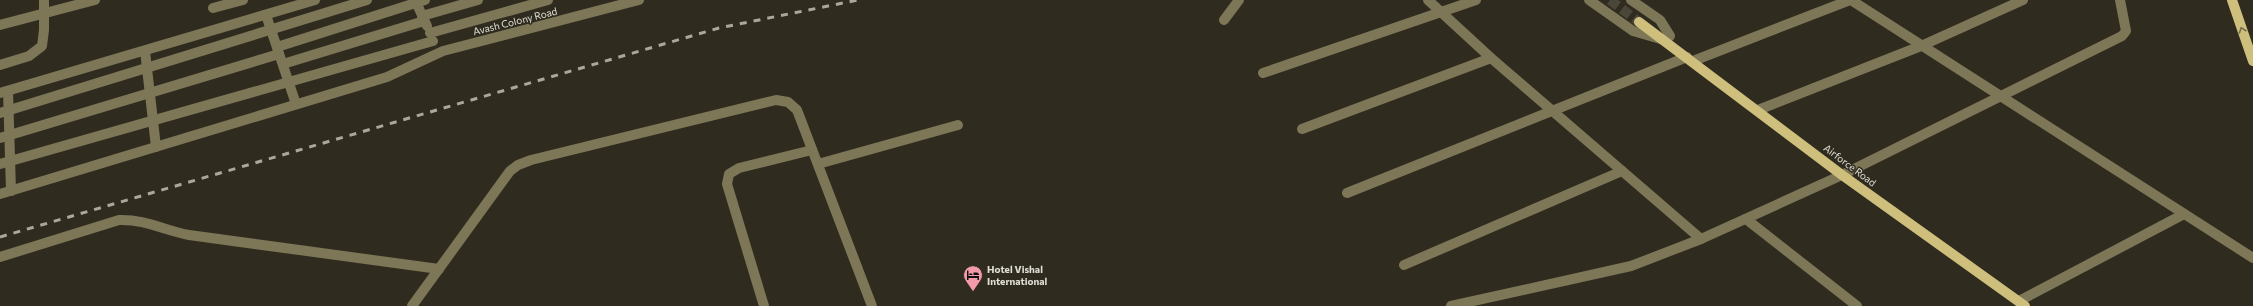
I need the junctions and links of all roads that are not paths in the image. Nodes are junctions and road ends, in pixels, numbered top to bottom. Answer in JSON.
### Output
{"nodes":[{"id":1,"x":44,"y":0,"type":"edge"},
{"id":2,"x":95,"y":0,"type":"edge"},
{"id":3,"x":243,"y":0,"type":"edge"},
{"id":4,"x":315,"y":0,"type":"edge"},
{"id":5,"x":368,"y":0,"type":"edge"},
{"id":6,"x":478,"y":0,"type":"edge"},
{"id":7,"x":548,"y":0,"type":"edge"},
{"id":8,"x":637,"y":0,"type":"edge"},
{"id":9,"x":1239,"y":0,"type":"edge"},
{"id":10,"x":1428,"y":0,"type":"edge"},
{"id":11,"x":1476,"y":0,"type":"edge"},
{"id":12,"x":1589,"y":0,"type":"edge"},
{"id":13,"x":1631,"y":0,"type":"edge"},
{"id":14,"x":1851,"y":0,"type":"edge"},
{"id":15,"x":2023,"y":0,"type":"edge"},
{"id":16,"x":2120,"y":0,"type":"edge"},
{"id":17,"x":2232,"y":0,"type":"edge"},
{"id":18,"x":419,"y":1,"type":"edge"},
{"id":19,"x":213,"y":8,"type":"dead end"},
{"id":20,"x":1440,"y":12,"type":"junction"},
{"id":21,"x":44,"y":13,"type":"junction"},
{"id":22,"x":266,"y":15,"type":"junction"},
{"id":23,"x":423,"y":18,"type":"junction"},
{"id":24,"x":1224,"y":20,"type":"dead end"},
{"id":25,"x":1639,"y":22,"type":"tunnel mouth"},
{"id":26,"x":0,"y":24,"type":"edge"},
{"id":27,"x":271,"y":30,"type":"junction"},
{"id":28,"x":431,"y":37,"type":"junction"},
{"id":29,"x":1664,"y":40,"type":"junction"},
{"id":30,"x":1921,"y":46,"type":"junction"},
{"id":31,"x":145,"y":51,"type":"junction"},
{"id":32,"x":278,"y":51,"type":"junction"},
{"id":33,"x":443,"y":51,"type":"junction"},
{"id":34,"x":1491,"y":58,"type":"junction"},
{"id":35,"x":1690,"y":59,"type":"junction"},
{"id":36,"x":2253,"y":61,"type":"edge"},
{"id":37,"x":283,"y":64,"type":"junction"},
{"id":38,"x":0,"y":65,"type":"edge"},
{"id":39,"x":147,"y":68,"type":"junction"},
{"id":40,"x":1263,"y":74,"type":"dead end"},
{"id":41,"x":289,"y":82,"type":"junction"},
{"id":42,"x":4,"y":92,"type":"edge"},
{"id":43,"x":150,"y":93,"type":"junction"},
{"id":44,"x":2000,"y":96,"type":"junction"},
{"id":45,"x":296,"y":104,"type":"junction"},
{"id":46,"x":1758,"y":110,"type":"junction"},
{"id":47,"x":4,"y":111,"type":"edge"},
{"id":48,"x":1552,"y":111,"type":"junction"},
{"id":49,"x":153,"y":120,"type":"junction"},
{"id":50,"x":958,"y":125,"type":"dead end"},
{"id":51,"x":1302,"y":129,"type":"dead end"},
{"id":52,"x":5,"y":137,"type":"edge"},
{"id":53,"x":156,"y":147,"type":"junction"},
{"id":54,"x":812,"y":150,"type":"junction"},
{"id":55,"x":10,"y":161,"type":"junction"},
{"id":56,"x":0,"y":164,"type":"edge"},
{"id":57,"x":818,"y":164,"type":"junction"},
{"id":58,"x":1622,"y":171,"type":"junction"},
{"id":59,"x":1842,"y":175,"type":"junction"},
{"id":60,"x":11,"y":191,"type":"junction"},
{"id":61,"x":1347,"y":193,"type":"dead end"},
{"id":62,"x":0,"y":194,"type":"edge"},
{"id":63,"x":2184,"y":214,"type":"junction"},
{"id":64,"x":1746,"y":219,"type":"junction"},
{"id":65,"x":1701,"y":239,"type":"junction"},
{"id":66,"x":0,"y":257,"type":"edge"},
{"id":67,"x":2253,"y":258,"type":"edge"},
{"id":68,"x":1404,"y":265,"type":"dead end"},
{"id":69,"x":439,"y":269,"type":"junction"},
{"id":70,"x":2022,"y":304,"type":"edge"},
{"id":71,"x":412,"y":306,"type":"edge"},
{"id":72,"x":764,"y":306,"type":"edge"},
{"id":73,"x":872,"y":306,"type":"edge"},
{"id":74,"x":1451,"y":306,"type":"edge"},
{"id":75,"x":1857,"y":306,"type":"edge"}],
"edges":[{"from":1,"to":21,"type":"street"},
{"from":2,"to":21,"type":"street"},
{"from":3,"to":19,"type":"street"},
{"from":4,"to":22,"type":"street"},
{"from":5,"to":27,"type":"street"},
{"from":6,"to":23,"type":"street"},
{"from":7,"to":28,"type":"street"},
{"from":8,"to":33,"type":"street","name":"Avash Colony Road"},
{"from":9,"to":24,"type":"street"},
{"from":10,"to":20,"type":"street"},
{"from":11,"to":20,"type":"street"},
{"from":12,"to":29,"type":"street"},
{"from":13,"to":29,"type":"street"},
{"from":14,"to":30,"type":"street"},
{"from":14,"to":35,"type":"street"},
{"from":15,"to":30,"type":"street"},
{"from":16,"to":44,"type":"street"},
{"from":36,"to":17,"type":"main road","one_way":true},
{"from":18,"to":23,"type":"street"},
{"from":18,"to":32,"type":"street"},
{"from":20,"to":34,"type":"street"},
{"from":20,"to":40,"type":"street"},
{"from":21,"to":26,"type":"street"},
{"from":21,"to":38,"type":"street"},
{"from":22,"to":27,"type":"street"},
{"from":22,"to":31,"type":"street"},
{"from":23,"to":28,"type":"street"},
{"from":23,"to":37,"type":"street"},
{"from":25,"to":29,"type":"main road","name":"Airforce Road"},
{"from":27,"to":32,"type":"street"},
{"from":27,"to":39,"type":"street"},
{"from":28,"to":33,"type":"street"},
{"from":28,"to":41,"type":"street"},
{"from":29,"to":35,"type":"main road","name":"Airforce Road"},
{"from":30,"to":44,"type":"street"},
{"from":30,"to":46,"type":"street"},
{"from":31,"to":39,"type":"street"},
{"from":31,"to":42,"type":"street"},
{"from":32,"to":37,"type":"street"},
{"from":32,"to":43,"type":"street"},
{"from":33,"to":45,"type":"street","name":"Avash Colony Road"},
{"from":34,"to":48,"type":"street"},
{"from":34,"to":51,"type":"street"},
{"from":35,"to":46,"type":"main road","name":"Airforce Road"},
{"from":35,"to":48,"type":"street"},
{"from":37,"to":41,"type":"street"},
{"from":39,"to":43,"type":"street"},
{"from":39,"to":47,"type":"street"},
{"from":41,"to":45,"type":"street"},
{"from":41,"to":49,"type":"street"},
{"from":42,"to":47,"type":"street"},
{"from":43,"to":49,"type":"street"},
{"from":43,"to":52,"type":"street"},
{"from":44,"to":59,"type":"street"},
{"from":44,"to":63,"type":"street"},
{"from":45,"to":53,"type":"street","name":"Avash Colony Road"},
{"from":46,"to":59,"type":"main road","name":"Airforce Road"},
{"from":47,"to":52,"type":"street"},
{"from":48,"to":58,"type":"street"},
{"from":48,"to":61,"type":"street"},
{"from":49,"to":53,"type":"street"},
{"from":49,"to":55,"type":"street"},
{"from":50,"to":57,"type":"street"},
{"from":52,"to":55,"type":"street"},
{"from":53,"to":60,"type":"street","name":"Avash Colony Road"},
{"from":54,"to":57,"type":"street"},
{"from":54,"to":69,"type":"street"},
{"from":54,"to":72,"type":"street"},
{"from":55,"to":56,"type":"street"},
{"from":55,"to":60,"type":"street"},
{"from":57,"to":73,"type":"street"},
{"from":58,"to":65,"type":"street"},
{"from":58,"to":68,"type":"street"},
{"from":59,"to":64,"type":"street"},
{"from":59,"to":70,"type":"main road","name":"Airforce Road"},
{"from":60,"to":62,"type":"street","name":"Avash Colony Road"},
{"from":63,"to":67,"type":"street"},
{"from":63,"to":70,"type":"street"},
{"from":64,"to":65,"type":"street"},
{"from":64,"to":75,"type":"street"},
{"from":65,"to":74,"type":"street"},
{"from":66,"to":69,"type":"street"},
{"from":69,"to":71,"type":"street"}]}
